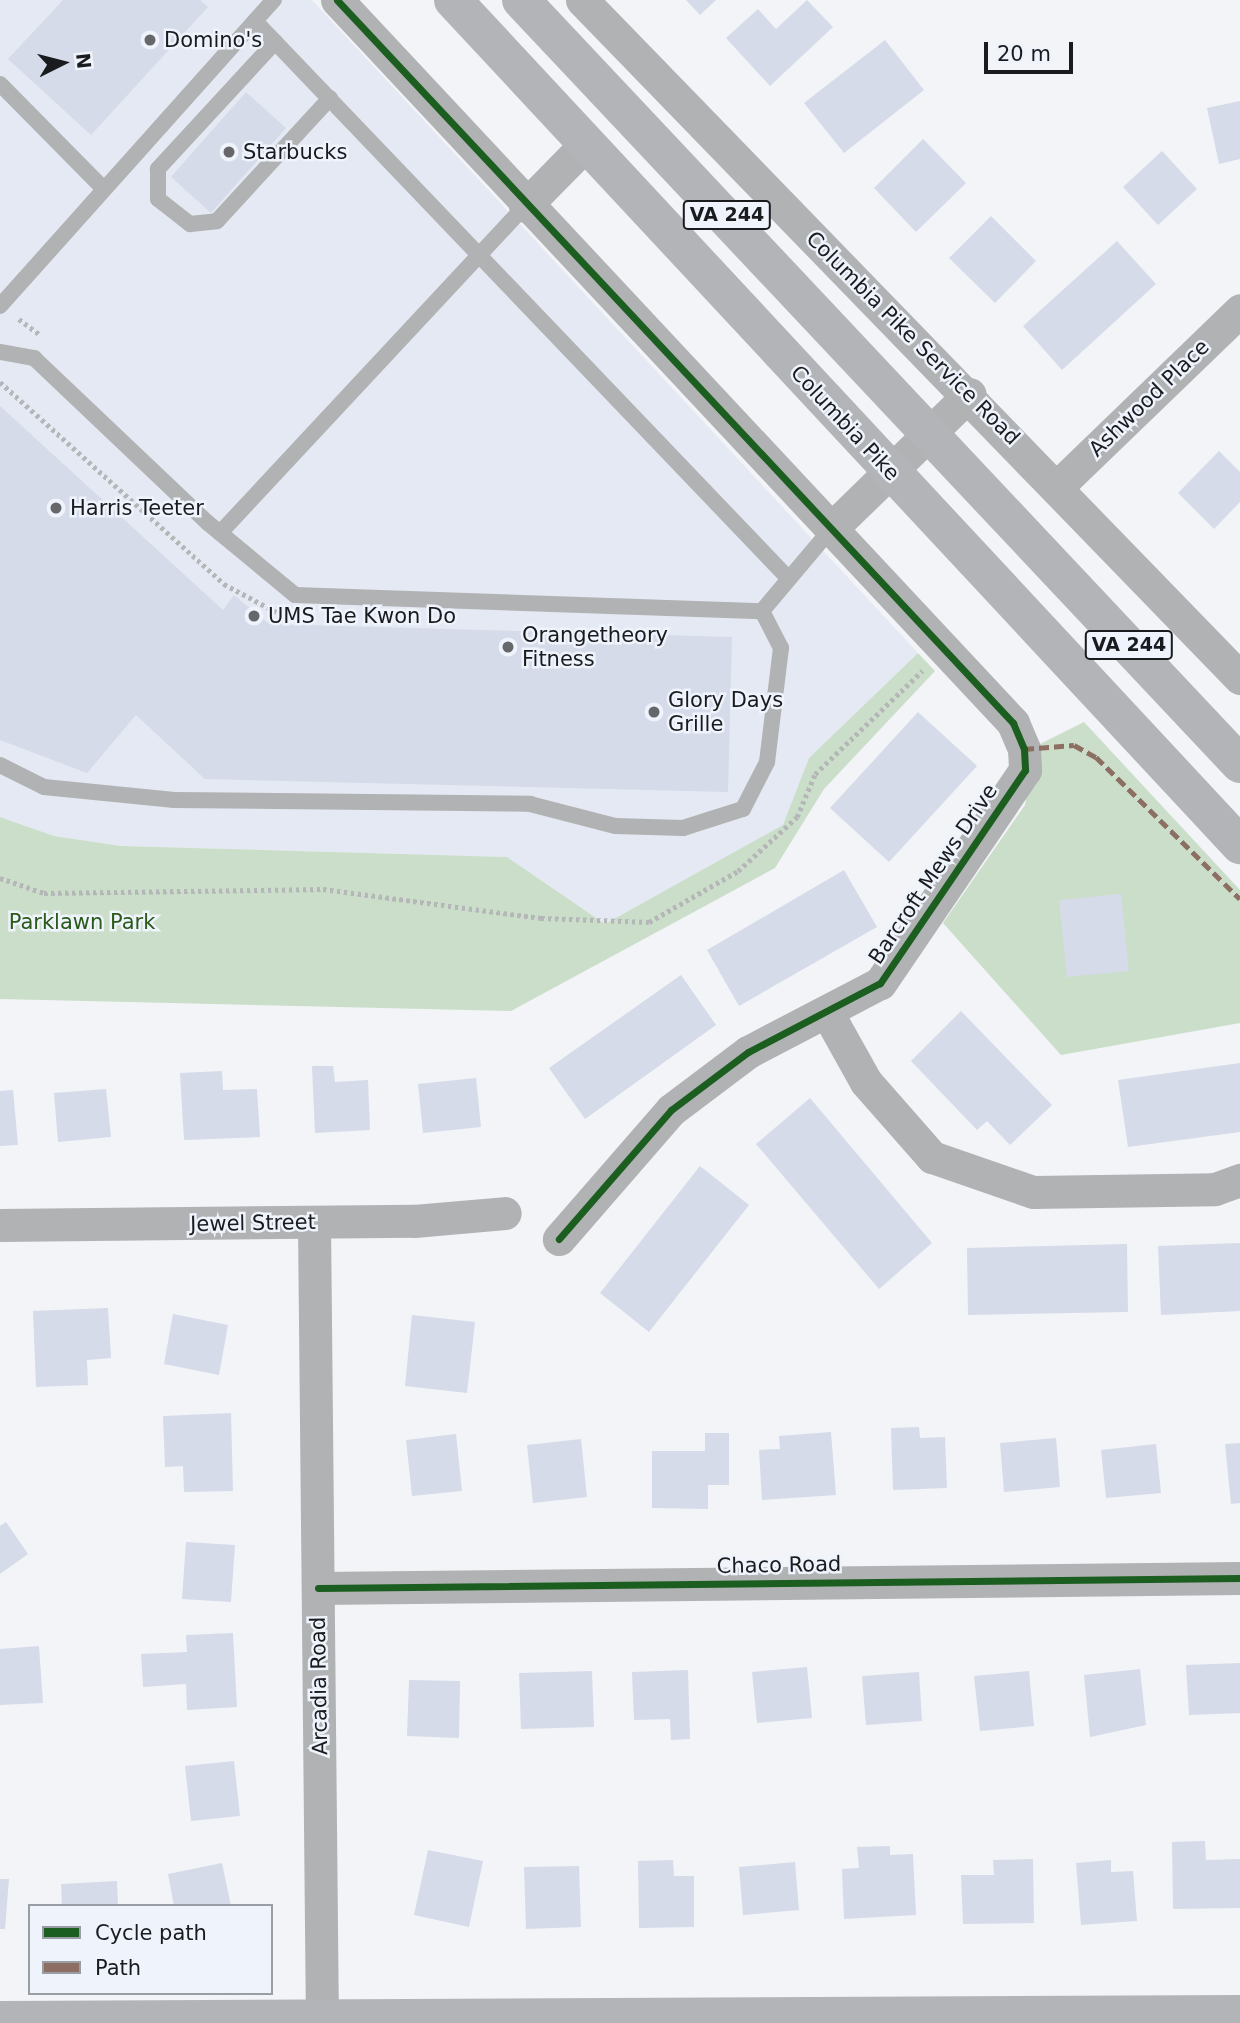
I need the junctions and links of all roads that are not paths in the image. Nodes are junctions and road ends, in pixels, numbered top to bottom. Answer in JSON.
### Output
{"nodes":[{"id":1,"x":274,"y":0,"type":"edge"},
{"id":2,"x":337,"y":0,"type":"edge"},
{"id":3,"x":453,"y":0,"type":"edge"},
{"id":4,"x":521,"y":0,"type":"edge"},
{"id":5,"x":582,"y":0,"type":"edge"},
{"id":6,"x":255,"y":21,"type":"junction"},
{"id":7,"x":275,"y":42,"type":"junction"},
{"id":8,"x":0,"y":84,"type":"edge"},
{"id":9,"x":330,"y":98,"type":"junction"},
{"id":10,"x":584,"y":146,"type":"junction"},
{"id":11,"x":103,"y":188,"type":"junction"},
{"id":12,"x":525,"y":206,"type":"junction"},
{"id":13,"x":480,"y":253,"type":"junction"},
{"id":14,"x":0,"y":306,"type":"edge"},
{"id":15,"x":1240,"y":310,"type":"edge"},
{"id":16,"x":0,"y":352,"type":"edge"},
{"id":17,"x":970,"y":394,"type":"junction"},
{"id":18,"x":931,"y":432,"type":"junction"},
{"id":19,"x":891,"y":471,"type":"junction"},
{"id":20,"x":1058,"y":486,"type":"junction"},
{"id":21,"x":832,"y":528,"type":"junction"},
{"id":22,"x":220,"y":533,"type":"junction"},
{"id":23,"x":789,"y":579,"type":"junction"},
{"id":24,"x":762,"y":611,"type":"junction"},
{"id":25,"x":1240,"y":678,"type":"edge"},
{"id":26,"x":1240,"y":764,"type":"edge"},
{"id":27,"x":0,"y":765,"type":"edge"},
{"id":28,"x":1240,"y":845,"type":"edge"},
{"id":29,"x":828,"y":1014,"type":"junction"},
{"id":30,"x":1240,"y":1180,"type":"edge"},
{"id":31,"x":505,"y":1213,"type":"dead end"},
{"id":32,"x":314,"y":1222,"type":"junction"},
{"id":33,"x":0,"y":1225,"type":"edge"},
{"id":34,"x":559,"y":1239,"type":"dead end"},
{"id":35,"x":1240,"y":1577,"type":"edge"},
{"id":36,"x":318,"y":1587,"type":"junction"},
{"id":37,"x":1240,"y":2014,"type":"edge"},
{"id":38,"x":0,"y":2020,"type":"edge"},
{"id":39,"x":322,"y":2023,"type":"edge"}],
"edges":[{"from":1,"to":6,"type":"lane"},
{"from":2,"to":12,"type":"street"},
{"from":3,"to":10,"type":"main road","name":"Columbia Pike","number":"VA 244"},
{"from":4,"to":18,"type":"main road","number":"VA 244"},
{"from":5,"to":17,"type":"street","name":"Columbia Pike Service Road"},
{"from":6,"to":7,"type":"lane"},
{"from":6,"to":11,"type":"lane"},
{"from":7,"to":9,"type":"lane"},
{"from":7,"to":9,"type":"lane"},
{"from":8,"to":11,"type":"lane"},
{"from":9,"to":13,"type":"lane"},
{"from":10,"to":12,"type":"street"},
{"from":10,"to":19,"type":"main road","name":"Columbia Pike","number":"VA 244"},
{"from":11,"to":14,"type":"lane"},
{"from":12,"to":13,"type":"lane"},
{"from":12,"to":21,"type":"street"},
{"from":13,"to":22,"type":"lane"},
{"from":13,"to":23,"type":"lane"},
{"from":15,"to":20,"type":"street","name":"Ashwood Place"},
{"from":16,"to":22,"type":"lane"},
{"from":17,"to":18,"type":"street"},
{"from":17,"to":20,"type":"street","name":"Columbia Pike Service Road"},
{"from":18,"to":19,"type":"street"},
{"from":18,"to":26,"type":"main road","number":"VA 244"},
{"from":19,"to":21,"type":"street"},
{"from":19,"to":28,"type":"main road","name":"Columbia Pike","number":"VA 244"},
{"from":20,"to":25,"type":"street","name":"Columbia Pike Service Road"},
{"from":21,"to":23,"type":"lane"},
{"from":21,"to":29,"type":"street","name":"Barcroft Mews Drive"},
{"from":22,"to":24,"type":"lane"},
{"from":23,"to":24,"type":"lane"},
{"from":24,"to":27,"type":"lane"},
{"from":29,"to":30,"type":"street"},
{"from":29,"to":34,"type":"street","name":"Barcroft Mews Drive"},
{"from":31,"to":32,"type":"street","name":"Jewel Street"},
{"from":32,"to":33,"type":"street","name":"Jewel Street"},
{"from":32,"to":36,"type":"street","name":"Arcadia Road"},
{"from":35,"to":36,"type":"street","name":"Chaco Road"},
{"from":36,"to":39,"type":"street","name":"Arcadia Road"},
{"from":37,"to":39,"type":"main road"},
{"from":38,"to":39,"type":"main road"}]}
